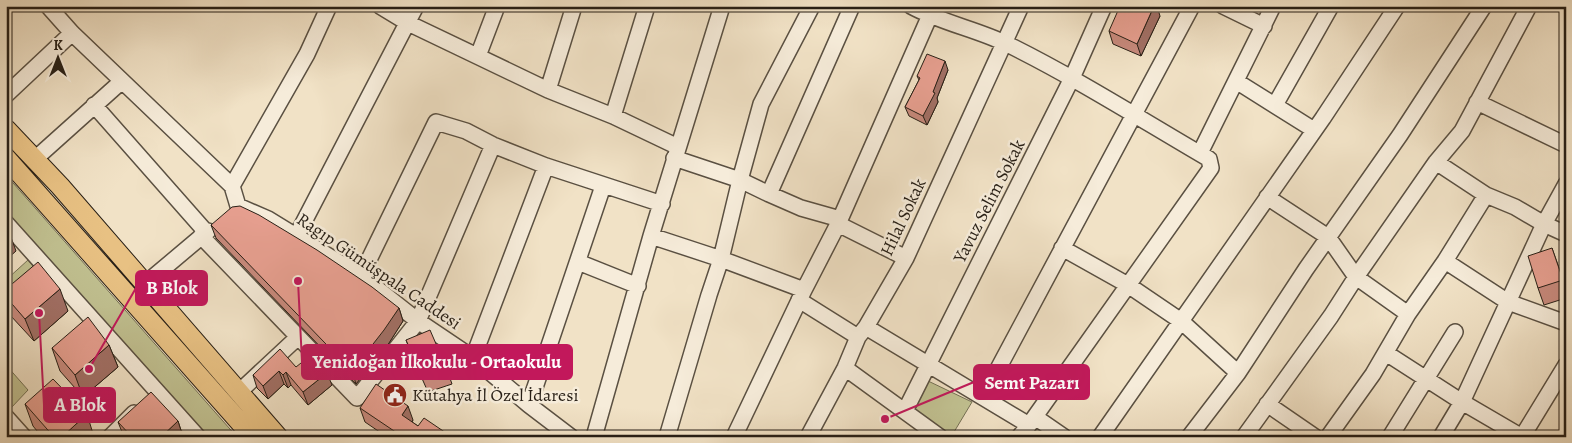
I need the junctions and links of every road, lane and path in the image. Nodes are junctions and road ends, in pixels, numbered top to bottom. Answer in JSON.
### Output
{"nodes":[{"id":1,"x":48,"y":6,"type":"edge"},
{"id":2,"x":329,"y":6,"type":"edge"},
{"id":3,"x":380,"y":6,"type":"edge"},
{"id":4,"x":416,"y":6,"type":"edge"},
{"id":5,"x":497,"y":6,"type":"edge"},
{"id":6,"x":574,"y":6,"type":"edge"},
{"id":7,"x":647,"y":6,"type":"edge"},
{"id":8,"x":722,"y":6,"type":"edge"},
{"id":9,"x":812,"y":6,"type":"edge"},
{"id":10,"x":852,"y":6,"type":"edge"},
{"id":11,"x":911,"y":6,"type":"edge"},
{"id":12,"x":1021,"y":6,"type":"edge"},
{"id":13,"x":1104,"y":6,"type":"edge"},
{"id":14,"x":1192,"y":6,"type":"edge"},
{"id":15,"x":1223,"y":6,"type":"edge"},
{"id":16,"x":1274,"y":6,"type":"edge"},
{"id":17,"x":1331,"y":6,"type":"edge"},
{"id":18,"x":1397,"y":6,"type":"edge"},
{"id":19,"x":1529,"y":6,"type":"edge"},
{"id":20,"x":1480,"y":7,"type":"edge"},
{"id":21,"x":932,"y":11,"type":"edge"},
{"id":22,"x":408,"y":23,"type":"junction"},
{"id":23,"x":1264,"y":26,"type":"junction"},
{"id":24,"x":72,"y":33,"type":"junction"},
{"id":25,"x":1004,"y":43,"type":"junction"},
{"id":26,"x":478,"y":56,"type":"junction"},
{"id":27,"x":1072,"y":78,"type":"junction"},
{"id":28,"x":122,"y":80,"type":"junction"},
{"id":29,"x":1236,"y":81,"type":"junction"},
{"id":30,"x":548,"y":90,"type":"junction"},
{"id":31,"x":6,"y":95,"type":"edge"},
{"id":32,"x":1478,"y":102,"type":"junction"},
{"id":33,"x":94,"y":105,"type":"junction"},
{"id":34,"x":1275,"y":105,"type":"junction"},
{"id":35,"x":1133,"y":114,"type":"junction"},
{"id":36,"x":613,"y":116,"type":"junction"},
{"id":37,"x":6,"y":130,"type":"edge"},
{"id":38,"x":1314,"y":130,"type":"junction"},
{"id":39,"x":493,"y":145,"type":"junction"},
{"id":40,"x":1566,"y":145,"type":"edge"},
{"id":41,"x":676,"y":153,"type":"junction"},
{"id":42,"x":1200,"y":154,"type":"junction"},
{"id":43,"x":6,"y":158,"type":"edge"},
{"id":44,"x":35,"y":160,"type":"junction"},
{"id":45,"x":1436,"y":162,"type":"junction"},
{"id":46,"x":546,"y":166,"type":"junction"},
{"id":47,"x":740,"y":180,"type":"junction"},
{"id":48,"x":1566,"y":184,"type":"edge"},
{"id":49,"x":232,"y":186,"type":"junction"},
{"id":50,"x":603,"y":186,"type":"junction"},
{"id":51,"x":769,"y":194,"type":"junction"},
{"id":52,"x":1486,"y":195,"type":"junction"},
{"id":53,"x":1267,"y":197,"type":"junction"},
{"id":54,"x":662,"y":204,"type":"junction"},
{"id":55,"x":238,"y":206,"type":"junction"},
{"id":56,"x":839,"y":222,"type":"junction"},
{"id":57,"x":6,"y":223,"type":"edge"},
{"id":58,"x":1544,"y":224,"type":"junction"},
{"id":59,"x":204,"y":234,"type":"junction"},
{"id":60,"x":1566,"y":234,"type":"edge"},
{"id":61,"x":651,"y":236,"type":"junction"},
{"id":62,"x":296,"y":237,"type":"junction"},
{"id":63,"x":1328,"y":237,"type":"junction"},
{"id":64,"x":1062,"y":248,"type":"junction"},
{"id":65,"x":906,"y":258,"type":"junction"},
{"id":66,"x":721,"y":259,"type":"junction"},
{"id":67,"x":1445,"y":261,"type":"junction"},
{"id":68,"x":578,"y":262,"type":"junction"},
{"id":69,"x":360,"y":276,"type":"junction"},
{"id":70,"x":1356,"y":277,"type":"junction"},
{"id":71,"x":145,"y":284,"type":"junction"},
{"id":72,"x":1128,"y":285,"type":"junction"},
{"id":73,"x":638,"y":286,"type":"junction"},
{"id":74,"x":802,"y":295,"type":"junction"},
{"id":75,"x":1508,"y":302,"type":"junction"},
{"id":76,"x":1408,"y":314,"type":"junction"},
{"id":77,"x":418,"y":321,"type":"junction"},
{"id":78,"x":1181,"y":321,"type":"junction"},
{"id":79,"x":1566,"y":323,"type":"edge"},
{"id":80,"x":862,"y":332,"type":"junction"},
{"id":81,"x":1455,"y":332,"type":"dead end"},
{"id":82,"x":298,"y":337,"type":"junction"},
{"id":83,"x":1386,"y":353,"type":"junction"},
{"id":84,"x":473,"y":358,"type":"junction"},
{"id":85,"x":928,"y":364,"type":"junction"},
{"id":86,"x":1566,"y":364,"type":"edge"},
{"id":87,"x":845,"y":368,"type":"junction"},
{"id":88,"x":1238,"y":373,"type":"junction"},
{"id":89,"x":1426,"y":378,"type":"junction"},
{"id":90,"x":1560,"y":387,"type":"edge"},
{"id":91,"x":157,"y":391,"type":"junction"},
{"id":92,"x":239,"y":392,"type":"junction"},
{"id":93,"x":983,"y":397,"type":"junction"},
{"id":94,"x":1462,"y":402,"type":"junction"},
{"id":95,"x":1268,"y":404,"type":"junction"},
{"id":96,"x":529,"y":405,"type":"junction"},
{"id":97,"x":905,"y":411,"type":"junction"},
{"id":98,"x":6,"y":417,"type":"edge"},
{"id":99,"x":1032,"y":421,"type":"junction"},
{"id":100,"x":24,"y":437,"type":"edge"},
{"id":101,"x":110,"y":437,"type":"edge"},
{"id":102,"x":198,"y":437,"type":"edge"},
{"id":103,"x":253,"y":437,"type":"edge"},
{"id":104,"x":278,"y":437,"type":"edge"},
{"id":105,"x":571,"y":437,"type":"edge"},
{"id":106,"x":594,"y":437,"type":"edge"},
{"id":107,"x":667,"y":437,"type":"edge"},
{"id":108,"x":734,"y":437,"type":"edge"},
{"id":109,"x":808,"y":437,"type":"edge"},
{"id":110,"x":940,"y":437,"type":"edge"},
{"id":111,"x":1018,"y":437,"type":"edge"},
{"id":112,"x":1064,"y":437,"type":"edge"},
{"id":113,"x":1100,"y":437,"type":"edge"},
{"id":114,"x":1189,"y":437,"type":"edge"},
{"id":115,"x":1244,"y":437,"type":"edge"},
{"id":116,"x":1315,"y":437,"type":"edge"},
{"id":117,"x":1328,"y":437,"type":"edge"},
{"id":118,"x":1390,"y":437,"type":"edge"},
{"id":119,"x":1442,"y":437,"type":"edge"},
{"id":120,"x":1522,"y":437,"type":"edge"}],
"edges":[{"from":1,"to":24,"type":"street"},
{"from":2,"to":49,"type":"street"},
{"from":3,"to":22,"type":"street"},
{"from":4,"to":22,"type":"street"},
{"from":5,"to":26,"type":"street"},
{"from":6,"to":30,"type":"street"},
{"from":7,"to":36,"type":"street"},
{"from":8,"to":41,"type":"street"},
{"from":9,"to":47,"type":"street"},
{"from":10,"to":51,"type":"street"},
{"from":11,"to":21,"type":"street"},
{"from":12,"to":25,"type":"street","name":"Hilal Sokak"},
{"from":13,"to":27,"type":"street","name":"Yavuz Selim Sokak"},
{"from":14,"to":35,"type":"street"},
{"from":15,"to":23,"type":"street"},
{"from":16,"to":23,"type":"street"},
{"from":17,"to":34,"type":"street"},
{"from":18,"to":38,"type":"street"},
{"from":19,"to":32,"type":"street"},
{"from":20,"to":63,"type":"street"},
{"from":21,"to":25,"type":"street"},
{"from":21,"to":56,"type":"street"},
{"from":22,"to":26,"type":"street"},
{"from":22,"to":62,"type":"street"},
{"from":23,"to":29,"type":"street"},
{"from":24,"to":28,"type":"street"},
{"from":24,"to":31,"type":"street"},
{"from":25,"to":27,"type":"street"},
{"from":25,"to":65,"type":"street","name":"Hilal Sokak"},
{"from":26,"to":30,"type":"street"},
{"from":27,"to":35,"type":"street"},
{"from":27,"to":85,"type":"street","name":"Yavuz Selim Sokak"},
{"from":28,"to":33,"type":"street"},
{"from":28,"to":49,"type":"street"},
{"from":29,"to":34,"type":"street"},
{"from":29,"to":42,"type":"street"},
{"from":30,"to":36,"type":"street"},
{"from":32,"to":40,"type":"street"},
{"from":32,"to":45,"type":"street"},
{"from":33,"to":44,"type":"street"},
{"from":33,"to":59,"type":"street"},
{"from":34,"to":38,"type":"street"},
{"from":35,"to":42,"type":"street"},
{"from":35,"to":64,"type":"street"},
{"from":36,"to":41,"type":"street"},
{"from":37,"to":44,"type":"main road"},
{"from":38,"to":53,"type":"street"},
{"from":39,"to":46,"type":"street"},
{"from":39,"to":69,"type":"street"},
{"from":39,"to":77,"type":"street"},
{"from":41,"to":47,"type":"street"},
{"from":41,"to":54,"type":"street"},
{"from":42,"to":72,"type":"street"},
{"from":43,"to":103,"type":"main road"},
{"from":44,"to":71,"type":"main road"},
{"from":45,"to":52,"type":"street"},
{"from":45,"to":70,"type":"street"},
{"from":46,"to":50,"type":"street"},
{"from":46,"to":84,"type":"street"},
{"from":47,"to":51,"type":"street"},
{"from":47,"to":66,"type":"street"},
{"from":48,"to":58,"type":"street"},
{"from":49,"to":55,"type":"street"},
{"from":50,"to":54,"type":"street"},
{"from":50,"to":68,"type":"street"},
{"from":51,"to":56,"type":"street"},
{"from":52,"to":58,"type":"street"},
{"from":52,"to":67,"type":"street"},
{"from":53,"to":63,"type":"street"},
{"from":53,"to":78,"type":"street"},
{"from":54,"to":61,"type":"street"},
{"from":55,"to":59,"type":"street"},
{"from":55,"to":62,"type":"street","name":"Ragıp Gümüşpala Caddesi"},
{"from":56,"to":65,"type":"street"},
{"from":56,"to":74,"type":"street"},
{"from":57,"to":91,"type":"street"},
{"from":58,"to":60,"type":"street"},
{"from":58,"to":75,"type":"street"},
{"from":59,"to":71,"type":"street"},
{"from":59,"to":82,"type":"street"},
{"from":61,"to":66,"type":"street"},
{"from":61,"to":73,"type":"street"},
{"from":62,"to":69,"type":"street","name":"Ragıp Gümüşpala Caddesi"},
{"from":63,"to":70,"type":"street"},
{"from":63,"to":88,"type":"street"},
{"from":64,"to":72,"type":"street"},
{"from":64,"to":93,"type":"street"},
{"from":65,"to":80,"type":"street","name":"Hilal Sokak"},
{"from":66,"to":74,"type":"street"},
{"from":66,"to":107,"type":"street"},
{"from":67,"to":75,"type":"street"},
{"from":67,"to":76,"type":"street"},
{"from":68,"to":73,"type":"street"},
{"from":68,"to":96,"type":"street"},
{"from":69,"to":77,"type":"street","name":"Ragıp Gümüşpala Caddesi"},
{"from":70,"to":76,"type":"street"},
{"from":70,"to":95,"type":"street"},
{"from":71,"to":92,"type":"main road"},
{"from":72,"to":78,"type":"street"},
{"from":72,"to":99,"type":"street"},
{"from":73,"to":106,"type":"street"},
{"from":74,"to":80,"type":"street"},
{"from":74,"to":108,"type":"street"},
{"from":75,"to":79,"type":"street"},
{"from":75,"to":94,"type":"street"},
{"from":76,"to":83,"type":"street"},
{"from":77,"to":82,"type":"street"},
{"from":77,"to":84,"type":"street","name":"Ragıp Gümüşpala Caddesi"},
{"from":78,"to":88,"type":"street"},
{"from":78,"to":113,"type":"street"},
{"from":80,"to":85,"type":"street"},
{"from":80,"to":87,"type":"street","name":"Hilal Sokak"},
{"from":81,"to":89,"type":"street"},
{"from":82,"to":92,"type":"street"},
{"from":83,"to":89,"type":"street"},
{"from":83,"to":117,"type":"street"},
{"from":84,"to":96,"type":"street","name":"Ragıp Gümüşpala Caddesi"},
{"from":85,"to":93,"type":"street"},
{"from":85,"to":97,"type":"street","name":"Yavuz Selim Sokak"},
{"from":86,"to":90,"type":"street"},
{"from":87,"to":97,"type":"street"},
{"from":87,"to":109,"type":"street","name":"Hilal Sokak"},
{"from":88,"to":114,"type":"street"},
{"from":89,"to":94,"type":"street"},
{"from":89,"to":118,"type":"street"},
{"from":90,"to":120,"type":"street"},
{"from":91,"to":101,"type":"street"},
{"from":91,"to":102,"type":"street"},
{"from":92,"to":104,"type":"main road"},
{"from":93,"to":99,"type":"street"},
{"from":94,"to":119,"type":"street"},
{"from":94,"to":120,"type":"street"},
{"from":95,"to":115,"type":"street"},
{"from":95,"to":116,"type":"street"},
{"from":96,"to":105,"type":"street","name":"Ragıp Gümüşpala Caddesi"},
{"from":97,"to":110,"type":"street"},
{"from":98,"to":100,"type":"street"},
{"from":99,"to":111,"type":"street"},
{"from":99,"to":112,"type":"street"}]}
